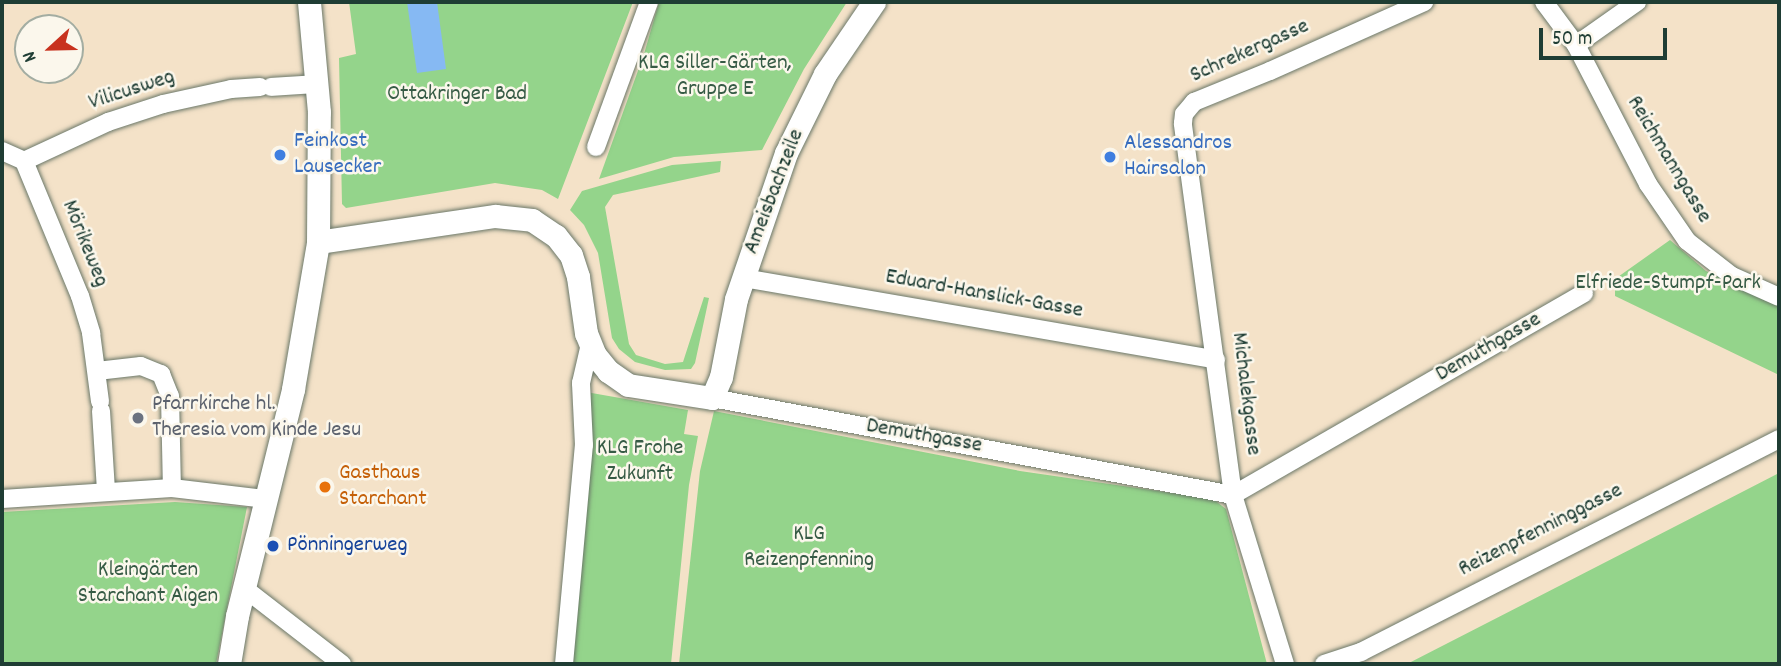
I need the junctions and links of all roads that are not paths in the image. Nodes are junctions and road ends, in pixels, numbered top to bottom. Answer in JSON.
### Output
{"nodes":[{"id":1,"x":309,"y":2,"type":"edge"},
{"id":2,"x":649,"y":2,"type":"edge"},
{"id":3,"x":874,"y":2,"type":"edge"},
{"id":4,"x":1424,"y":2,"type":"edge"},
{"id":5,"x":1544,"y":2,"type":"edge"},
{"id":6,"x":1637,"y":2,"type":"edge"},
{"id":7,"x":1576,"y":45,"type":"junction"},
{"id":8,"x":318,"y":84,"type":"junction"},
{"id":9,"x":1183,"y":123,"type":"joint"},
{"id":10,"x":596,"y":148,"type":"dead end"},
{"id":11,"x":2,"y":151,"type":"edge"},
{"id":12,"x":24,"y":161,"type":"junction"},
{"id":13,"x":318,"y":242,"type":"junction"},
{"id":14,"x":743,"y":278,"type":"junction"},
{"id":15,"x":1584,"y":293,"type":"dead end"},
{"id":16,"x":1779,"y":296,"type":"edge"},
{"id":17,"x":590,"y":345,"type":"junction"},
{"id":18,"x":1216,"y":360,"type":"junction"},
{"id":19,"x":97,"y":370,"type":"junction"},
{"id":20,"x":712,"y":398,"type":"junction"},
{"id":21,"x":1779,"y":439,"type":"edge"},
{"id":22,"x":172,"y":488,"type":"junction"},
{"id":23,"x":106,"y":491,"type":"junction"},
{"id":24,"x":1233,"y":495,"type":"junction"},
{"id":25,"x":2,"y":499,"type":"edge"},
{"id":26,"x":266,"y":499,"type":"junction"},
{"id":27,"x":244,"y":588,"type":"junction"},
{"id":28,"x":229,"y":664,"type":"edge"},
{"id":29,"x":342,"y":664,"type":"edge"},
{"id":30,"x":564,"y":664,"type":"edge"},
{"id":31,"x":1285,"y":664,"type":"edge"},
{"id":32,"x":1324,"y":664,"type":"edge"}],
"edges":[{"from":1,"to":8,"type":"street"},
{"from":2,"to":10,"type":"street"},
{"from":3,"to":14,"type":"street","name":"Ameisbachzeile"},
{"from":4,"to":9,"type":"street","name":"Schrekergasse"},
{"from":5,"to":7,"type":"street"},
{"from":6,"to":7,"type":"street"},
{"from":7,"to":16,"type":"street","name":"Reichmanngasse"},
{"from":8,"to":12,"type":"street","name":"Vilicusweg"},
{"from":8,"to":13,"type":"street"},
{"from":9,"to":18,"type":"street","name":"Michalekgasse"},
{"from":11,"to":12,"type":"street"},
{"from":12,"to":19,"type":"street","name":"Mörikeweg"},
{"from":13,"to":17,"type":"street","name":"Demuthgasse"},
{"from":13,"to":26,"type":"street"},
{"from":14,"to":18,"type":"street","name":"Eduard-Hanslick-Gasse"},
{"from":14,"to":20,"type":"street","name":"Ameisbachzeile"},
{"from":15,"to":24,"type":"street","name":"Demuthgasse"},
{"from":17,"to":20,"type":"street","name":"Demuthgasse"},
{"from":17,"to":30,"type":"street"},
{"from":18,"to":24,"type":"street","name":"Michalekgasse"},
{"from":19,"to":22,"type":"street"},
{"from":19,"to":23,"type":"street","name":"Mörikeweg"},
{"from":20,"to":24,"type":"street","name":"Demuthgasse"},
{"from":21,"to":32,"type":"street","name":"Reizenpfenninggasse"},
{"from":22,"to":23,"type":"street"},
{"from":22,"to":26,"type":"street"},
{"from":23,"to":25,"type":"street"},
{"from":24,"to":31,"type":"street","name":"Michalekgasse"},
{"from":26,"to":27,"type":"street"},
{"from":27,"to":28,"type":"street"},
{"from":27,"to":29,"type":"street"}]}
